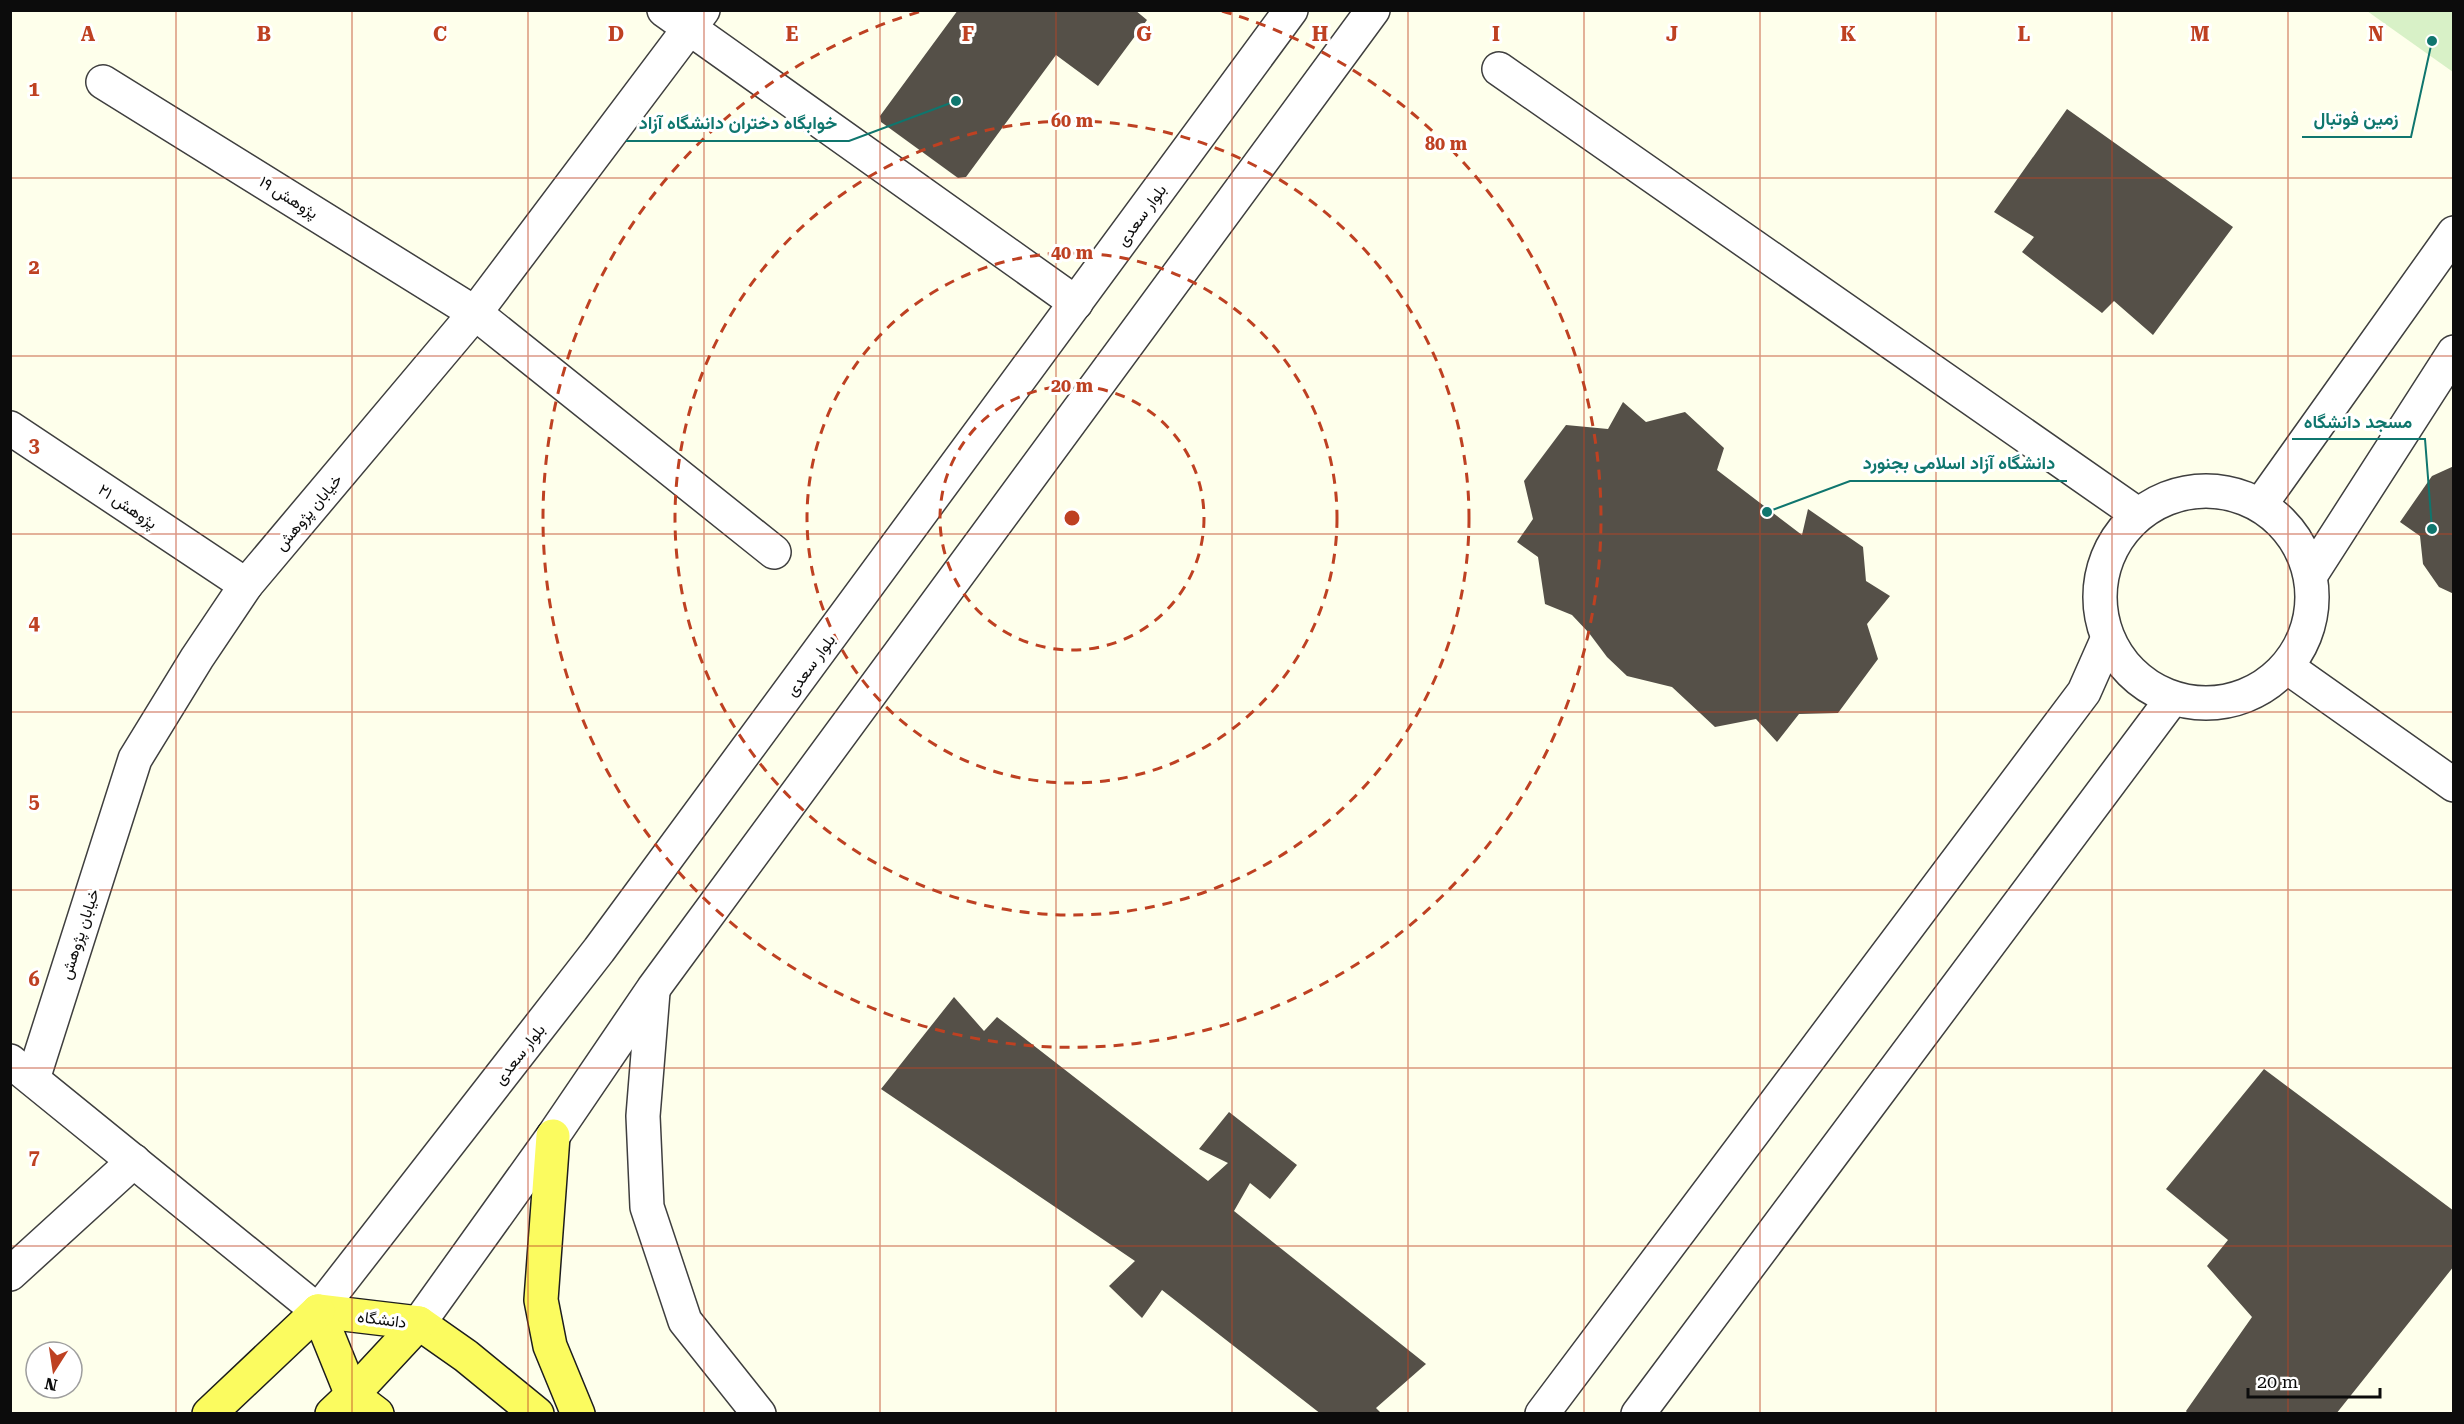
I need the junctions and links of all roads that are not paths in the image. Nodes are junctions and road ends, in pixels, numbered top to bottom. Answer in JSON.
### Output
{"nodes":[{"id":1,"x":1291,"y":10,"type":"edge"},
{"id":2,"x":1373,"y":10,"type":"edge"},
{"id":3,"x":685,"y":16,"type":"edge"},
{"id":4,"x":1499,"y":69,"type":"dead end"},
{"id":5,"x":103,"y":82,"type":"dead end"},
{"id":6,"x":2454,"y":233,"type":"edge"},
{"id":7,"x":1076,"y":303,"type":"junction"},
{"id":8,"x":475,"y":313,"type":"junction"},
{"id":9,"x":2454,"y":352,"type":"edge"},
{"id":10,"x":10,"y":428,"type":"edge"},
{"id":11,"x":2261,"y":504,"type":"junction"},
{"id":12,"x":2136,"y":513,"type":"junction"},
{"id":13,"x":774,"y":552,"type":"dead end"},
{"id":14,"x":2312,"y":573,"type":"junction"},
{"id":15,"x":246,"y":585,"type":"junction"},
{"id":16,"x":2107,"y":640,"type":"junction"},
{"id":17,"x":2287,"y":667,"type":"junction"},
{"id":18,"x":2172,"y":699,"type":"junction"},
{"id":19,"x":2454,"y":785,"type":"edge"},
{"id":20,"x":653,"y":990,"type":"junction"},
{"id":21,"x":22,"y":1070,"type":"edge"},
{"id":22,"x":553,"y":1136,"type":"junction"},
{"id":23,"x":134,"y":1161,"type":"junction"},
{"id":24,"x":10,"y":1274,"type":"edge"},
{"id":25,"x":318,"y":1311,"type":"junction"},
{"id":26,"x":419,"y":1323,"type":"junction"},
{"id":27,"x":354,"y":1407,"type":"edge"},
{"id":28,"x":209,"y":1413,"type":"edge"},
{"id":29,"x":537,"y":1413,"type":"edge"},
{"id":30,"x":578,"y":1413,"type":"edge"},
{"id":31,"x":759,"y":1413,"type":"edge"},
{"id":32,"x":1542,"y":1413,"type":"edge"},
{"id":33,"x":1638,"y":1413,"type":"edge"}],
"edges":[{"from":1,"to":7,"type":"street","name":"بلوار سعدی"},
{"from":2,"to":20,"type":"street"},
{"from":3,"to":7,"type":"street"},
{"from":3,"to":8,"type":"street","name":"خیابان پژوهش"},
{"from":4,"to":12,"type":"street"},
{"from":5,"to":8,"type":"street","name":"پژوهش ۱۹"},
{"from":6,"to":11,"type":"street"},
{"from":7,"to":25,"type":"street","name":"بلوار سعدی"},
{"from":8,"to":13,"type":"street","name":"پژوهش ۱۹"},
{"from":8,"to":15,"type":"street","name":"خیابان پژوهش"},
{"from":9,"to":14,"type":"street"},
{"from":10,"to":15,"type":"street","name":"پژوهش ۲۱"},
{"from":11,"to":12,"type":"street"},
{"from":11,"to":14,"type":"street"},
{"from":12,"to":16,"type":"street"},
{"from":14,"to":17,"type":"street"},
{"from":15,"to":21,"type":"street","name":"خیابان پژوهش"},
{"from":16,"to":18,"type":"street"},
{"from":16,"to":32,"type":"street"},
{"from":17,"to":18,"type":"street"},
{"from":17,"to":19,"type":"street"},
{"from":18,"to":33,"type":"street"},
{"from":20,"to":22,"type":"street"},
{"from":20,"to":31,"type":"street"},
{"from":21,"to":23,"type":"street"},
{"from":22,"to":26,"type":"street"},
{"from":22,"to":30,"type":"main road"},
{"from":23,"to":24,"type":"street"},
{"from":23,"to":25,"type":"street"},
{"from":25,"to":26,"type":"main road","name":"دانشگاه"},
{"from":25,"to":27,"type":"main road"},
{"from":25,"to":28,"type":"main road"},
{"from":26,"to":27,"type":"main road"},
{"from":26,"to":29,"type":"main road","name":"دانشگاه"}]}
